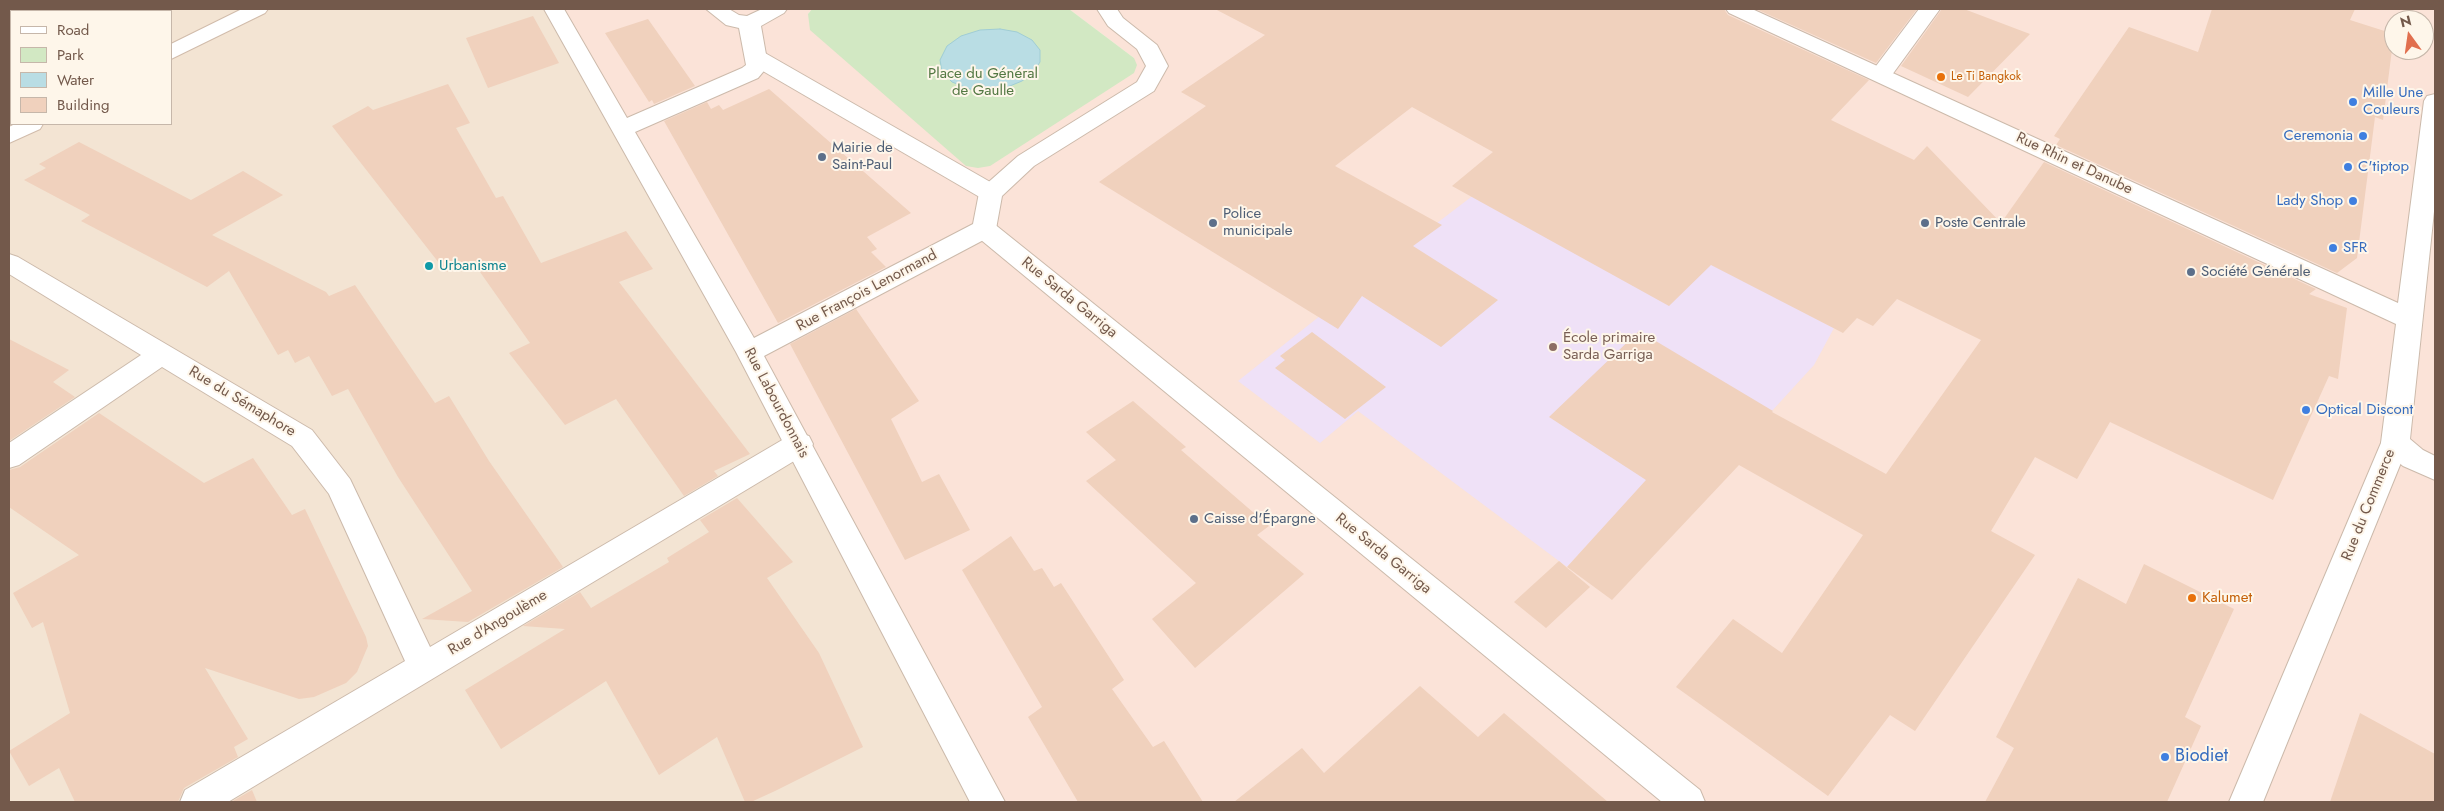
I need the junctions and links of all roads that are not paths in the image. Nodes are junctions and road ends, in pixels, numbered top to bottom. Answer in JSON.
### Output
{"nodes":[{"id":1,"x":258,"y":9,"type":"edge"},
{"id":2,"x":554,"y":9,"type":"edge"},
{"id":3,"x":716,"y":9,"type":"edge"},
{"id":4,"x":777,"y":9,"type":"edge"},
{"id":5,"x":1107,"y":9,"type":"edge"},
{"id":6,"x":1736,"y":9,"type":"edge"},
{"id":7,"x":1930,"y":9,"type":"edge"},
{"id":8,"x":750,"y":23,"type":"junction"},
{"id":9,"x":172,"y":52,"type":"edge"},
{"id":10,"x":757,"y":58,"type":"junction"},
{"id":11,"x":1881,"y":74,"type":"junction"},
{"id":12,"x":2435,"y":101,"type":"edge"},
{"id":13,"x":30,"y":125,"type":"edge"},
{"id":14,"x":622,"y":129,"type":"junction"},
{"id":15,"x":9,"y":136,"type":"edge"},
{"id":16,"x":991,"y":193,"type":"junction"},
{"id":17,"x":984,"y":229,"type":"junction"},
{"id":18,"x":9,"y":263,"type":"edge"},
{"id":19,"x":2411,"y":320,"type":"junction"},
{"id":20,"x":749,"y":352,"type":"junction"},
{"id":21,"x":162,"y":354,"type":"junction"},
{"id":22,"x":2395,"y":443,"type":"junction"},
{"id":23,"x":799,"y":444,"type":"junction"},
{"id":24,"x":9,"y":457,"type":"edge"},
{"id":25,"x":2435,"y":469,"type":"edge"},
{"id":26,"x":424,"y":667,"type":"junction"},
{"id":27,"x":198,"y":802,"type":"edge"},
{"id":28,"x":988,"y":802,"type":"edge"},
{"id":29,"x":1688,"y":802,"type":"edge"},
{"id":30,"x":2246,"y":802,"type":"edge"}],
"edges":[{"from":1,"to":9,"type":"street"},
{"from":2,"to":14,"type":"street","name":"Rue Labourdonnais"},
{"from":3,"to":8,"type":"street"},
{"from":4,"to":8,"type":"street"},
{"from":5,"to":16,"type":"street"},
{"from":6,"to":11,"type":"street","name":"Rue Rhin et Danube"},
{"from":7,"to":11,"type":"street"},
{"from":8,"to":10,"type":"street"},
{"from":10,"to":14,"type":"street"},
{"from":10,"to":16,"type":"street"},
{"from":11,"to":19,"type":"street","name":"Rue Rhin et Danube"},
{"from":12,"to":19,"type":"street","name":"Rue du Commerce"},
{"from":13,"to":15,"type":"street"},
{"from":14,"to":20,"type":"street","name":"Rue Labourdonnais"},
{"from":16,"to":17,"type":"street"},
{"from":17,"to":20,"type":"street","name":"Rue François Lenormand"},
{"from":17,"to":29,"type":"street","name":"Rue Sarda Garriga"},
{"from":18,"to":21,"type":"street","name":"Rue du Sémaphore"},
{"from":19,"to":22,"type":"street","name":"Rue du Commerce"},
{"from":20,"to":23,"type":"street","name":"Rue Labourdonnais"},
{"from":21,"to":24,"type":"street"},
{"from":21,"to":26,"type":"street","name":"Rue du Sémaphore"},
{"from":22,"to":25,"type":"street"},
{"from":22,"to":30,"type":"street","name":"Rue du Commerce"},
{"from":23,"to":26,"type":"street","name":"Rue d'Angoulème"},
{"from":23,"to":28,"type":"street","name":"Rue Labourdonnais"},
{"from":26,"to":27,"type":"street","name":"Rue d'Angoulème"}]}
